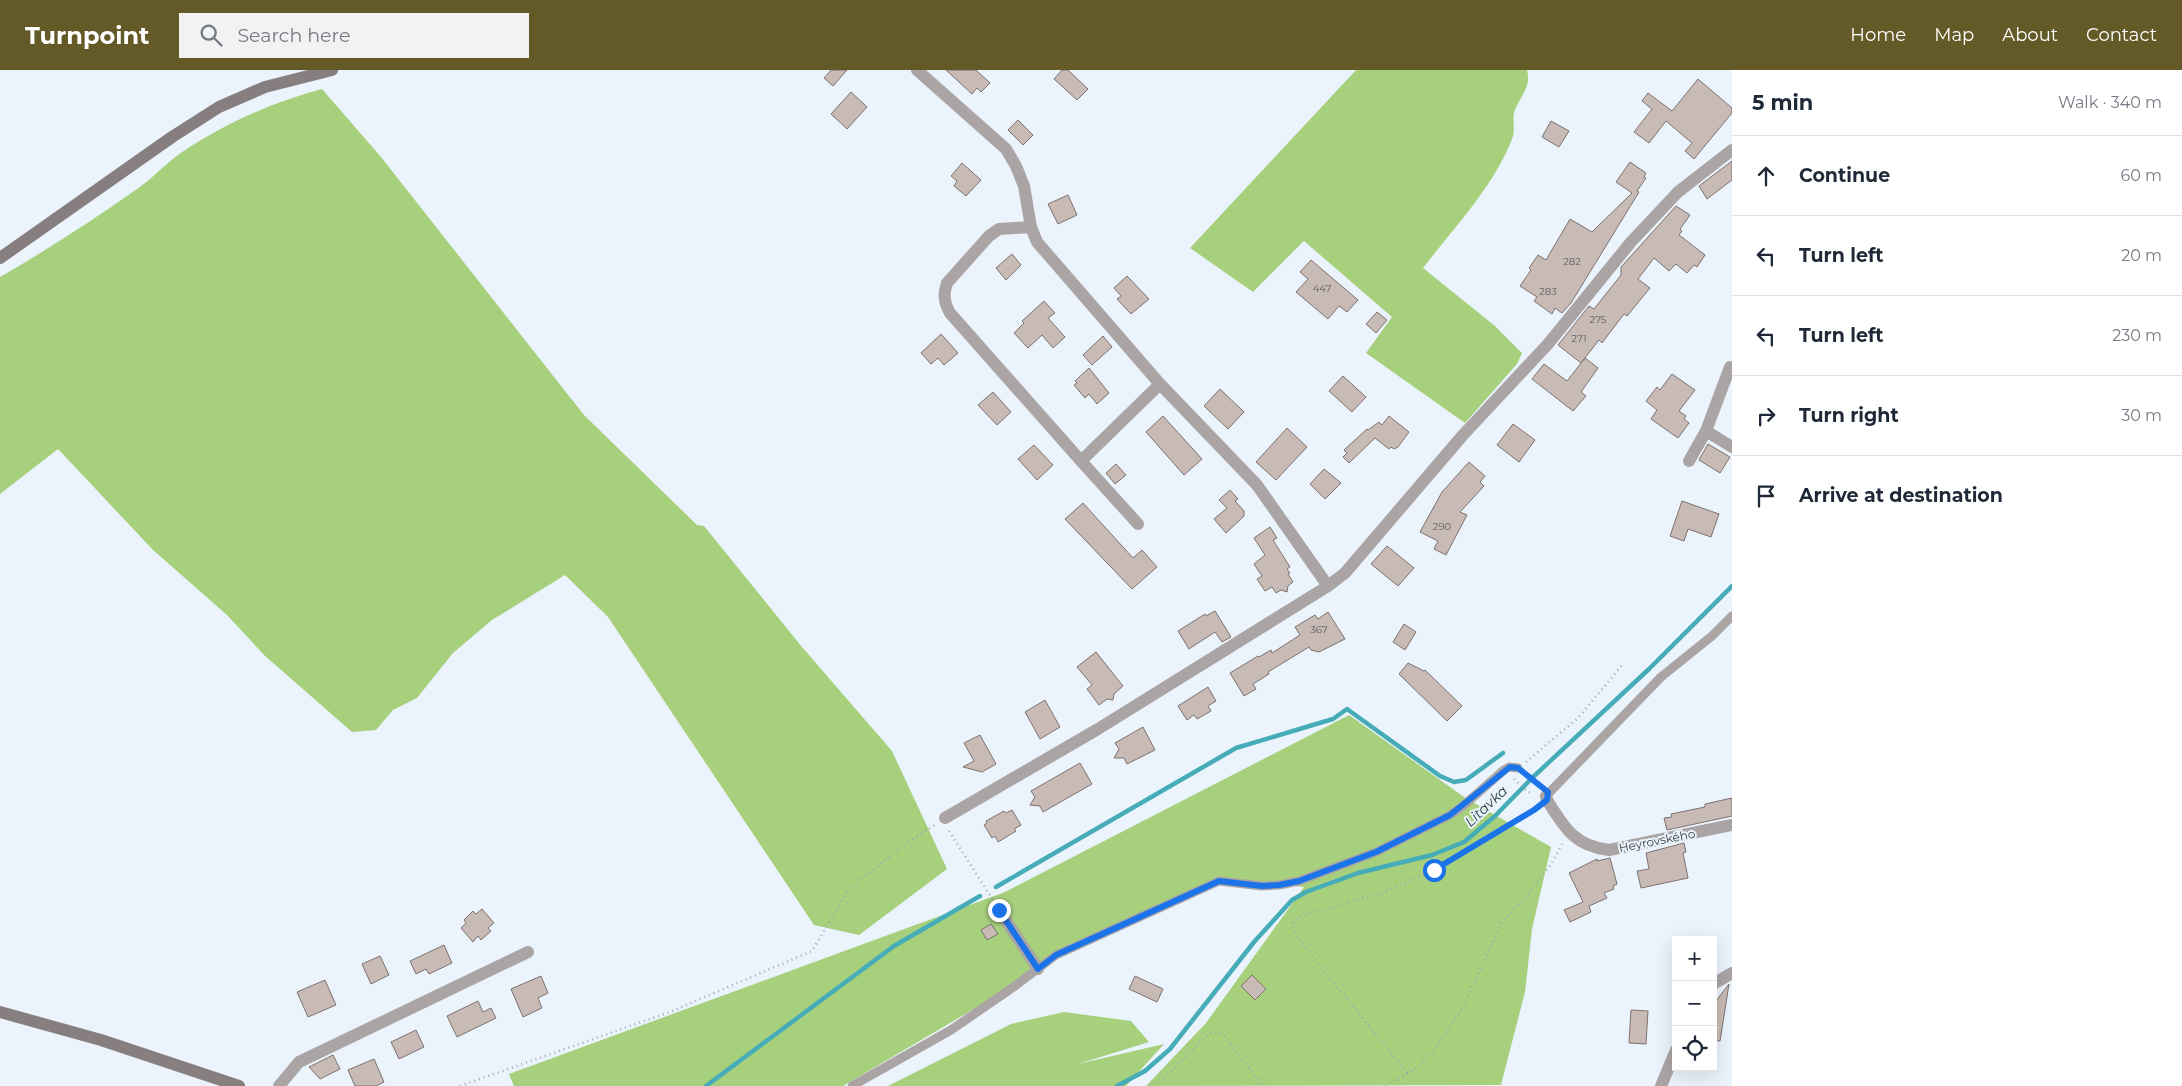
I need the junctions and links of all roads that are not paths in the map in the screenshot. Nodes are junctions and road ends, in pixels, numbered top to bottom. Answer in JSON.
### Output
{"nodes":[{"id":1,"x":332,"y":70,"type":"edge"},
{"id":2,"x":917,"y":70,"type":"edge"},
{"id":3,"x":1732,"y":150,"type":"edge"},
{"id":4,"x":1031,"y":227,"type":"junction"},
{"id":5,"x":0,"y":258,"type":"edge"},
{"id":6,"x":1732,"y":369,"type":"edge"},
{"id":7,"x":1160,"y":384,"type":"junction"},
{"id":8,"x":1706,"y":431,"type":"junction"},
{"id":9,"x":1732,"y":447,"type":"edge"},
{"id":10,"x":1081,"y":461,"type":"junction"},
{"id":11,"x":1689,"y":461,"type":"dead end"},
{"id":12,"x":1138,"y":524,"type":"dead end"},
{"id":13,"x":1328,"y":586,"type":"junction"},
{"id":14,"x":1732,"y":616,"type":"edge"},
{"id":15,"x":1518,"y":768,"type":"road end"},
{"id":16,"x":1547,"y":796,"type":"joint"},
{"id":17,"x":945,"y":818,"type":"road end"},
{"id":18,"x":1732,"y":825,"type":"edge"},
{"id":19,"x":999,"y":910,"type":"dead end"},
{"id":20,"x":528,"y":952,"type":"dead end"},
{"id":21,"x":1038,"y":969,"type":"junction"},
{"id":22,"x":1732,"y":973,"type":"edge"},
{"id":23,"x":1717,"y":982,"type":"edge"},
{"id":24,"x":0,"y":1012,"type":"edge"},
{"id":25,"x":1672,"y":1059,"type":"edge"},
{"id":26,"x":239,"y":1086,"type":"edge"},
{"id":27,"x":279,"y":1086,"type":"edge"},
{"id":28,"x":852,"y":1086,"type":"edge"},
{"id":29,"x":1660,"y":1086,"type":"edge"}],
"edges":[{"from":1,"to":5,"type":"street"},
{"from":2,"to":4,"type":"street"},
{"from":3,"to":13,"type":"street"},
{"from":4,"to":7,"type":"street"},
{"from":4,"to":10,"type":"street"},
{"from":6,"to":8,"type":"street"},
{"from":7,"to":10,"type":"street"},
{"from":7,"to":13,"type":"street"},
{"from":8,"to":9,"type":"street"},
{"from":8,"to":11,"type":"street"},
{"from":10,"to":12,"type":"street"},
{"from":13,"to":17,"type":"street"},
{"from":14,"to":16,"type":"lane"},
{"from":15,"to":21,"type":"lane"},
{"from":16,"to":18,"type":"street","name":"Heyrovského"},
{"from":19,"to":21,"type":"street"},
{"from":20,"to":27,"type":"street"},
{"from":21,"to":28,"type":"lane"},
{"from":22,"to":23,"type":"street"},
{"from":24,"to":26,"type":"street"},
{"from":25,"to":29,"type":"street"}]}
